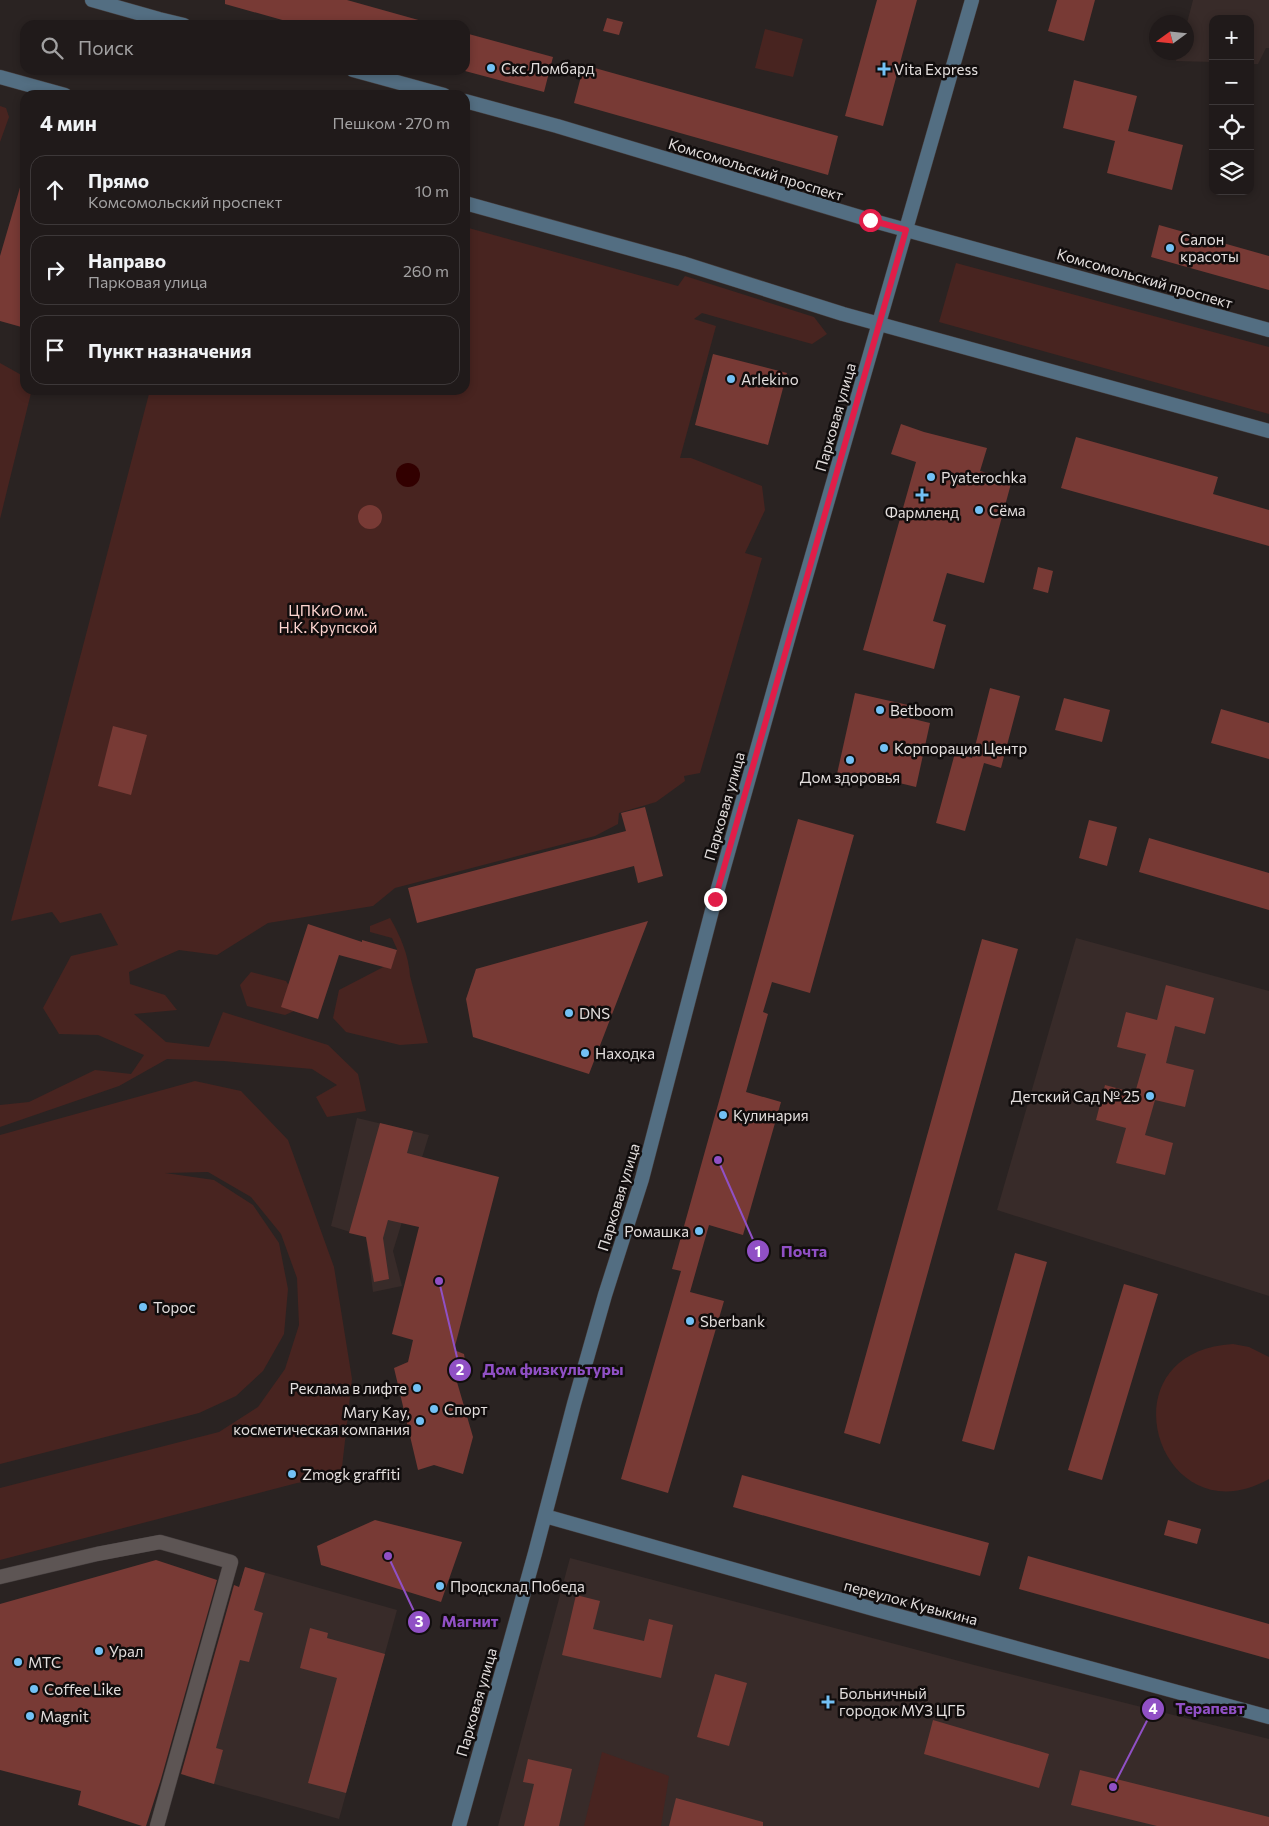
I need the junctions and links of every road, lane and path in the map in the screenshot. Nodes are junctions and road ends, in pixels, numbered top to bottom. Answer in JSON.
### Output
{"nodes":[{"id":1,"x":92,"y":0,"type":"edge"},
{"id":2,"x":972,"y":0,"type":"edge"},
{"id":3,"x":166,"y":20,"type":"edge"},
{"id":4,"x":371,"y":75,"type":"edge"},
{"id":5,"x":0,"y":77,"type":"edge"},
{"id":6,"x":46,"y":90,"type":"edge"},
{"id":7,"x":426,"y":90,"type":"edge"},
{"id":8,"x":470,"y":102,"type":"edge"},
{"id":9,"x":470,"y":204,"type":"edge"},
{"id":10,"x":906,"y":230,"type":"junction"},
{"id":11,"x":879,"y":324,"type":"junction"},
{"id":12,"x":1269,"y":330,"type":"edge"},
{"id":13,"x":1269,"y":431,"type":"edge"},
{"id":14,"x":545,"y":1516,"type":"junction"},
{"id":15,"x":0,"y":1577,"type":"edge"},
{"id":16,"x":1269,"y":1716,"type":"edge"},
{"id":17,"x":157,"y":1826,"type":"edge"},
{"id":18,"x":459,"y":1826,"type":"edge"}],
"edges":[{"from":1,"to":3,"type":"main road"},
{"from":2,"to":10,"type":"main road","name":"Парковая улица"},
{"from":4,"to":7,"type":"main road"},
{"from":5,"to":6,"type":"main road"},
{"from":8,"to":10,"type":"main road","name":"Комсомольский проспект"},
{"from":9,"to":11,"type":"main road"},
{"from":10,"to":11,"type":"main road","name":"Парковая улица"},
{"from":10,"to":12,"type":"main road","name":"Комсомольский проспект"},
{"from":11,"to":13,"type":"main road"},
{"from":11,"to":14,"type":"main road","name":"Парковая улица"},
{"from":14,"to":16,"type":"main road","name":"переулок Кувыкина"},
{"from":14,"to":18,"type":"main road","name":"Парковая улица"},
{"from":15,"to":17,"type":"street"}]}
